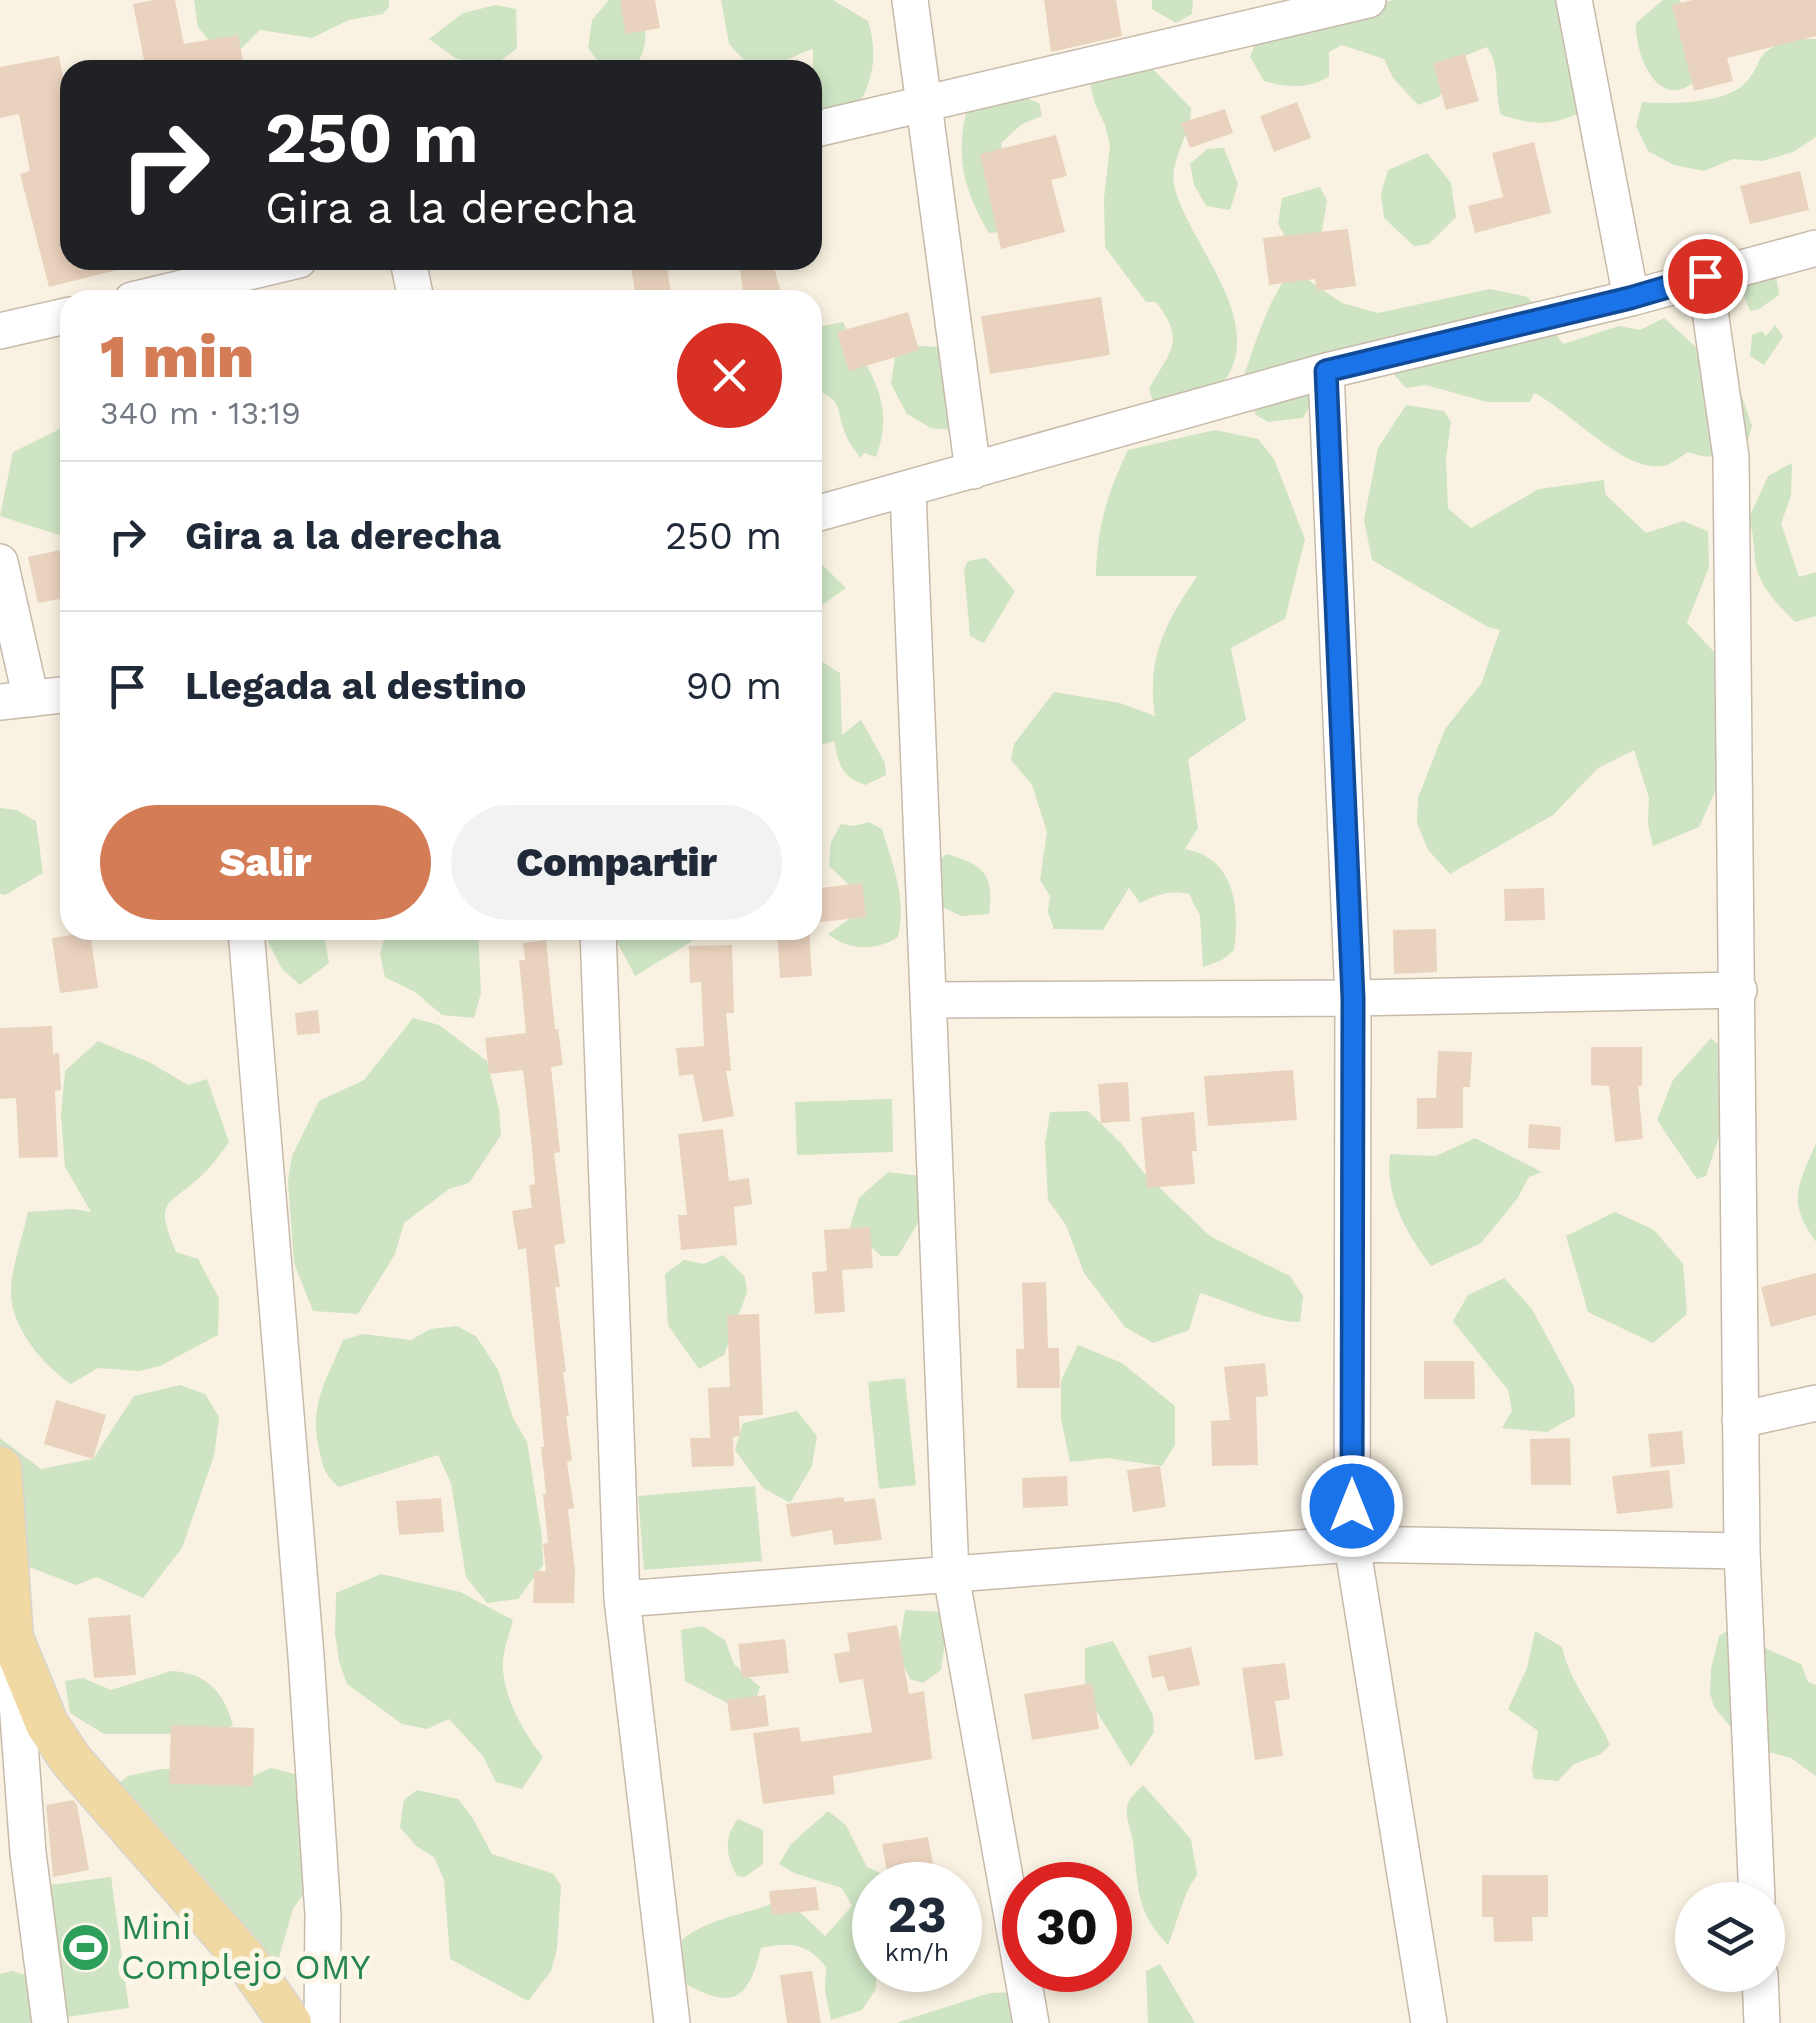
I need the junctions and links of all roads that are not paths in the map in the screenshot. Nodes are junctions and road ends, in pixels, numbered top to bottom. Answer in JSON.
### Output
{"nodes":[{"id":1,"x":910,"y":0,"type":"edge"},
{"id":2,"x":1368,"y":0,"type":"edge"},
{"id":3,"x":1574,"y":0,"type":"edge"},
{"id":4,"x":923,"y":102,"type":"junction"},
{"id":5,"x":822,"y":127,"type":"edge"},
{"id":6,"x":1816,"y":248,"type":"edge"},
{"id":7,"x":257,"y":270,"type":"edge"},
{"id":8,"x":1705,"y":276,"type":"junction"},
{"id":9,"x":174,"y":290,"type":"edge"},
{"id":10,"x":1630,"y":298,"type":"junction"},
{"id":11,"x":60,"y":317,"type":"edge"},
{"id":12,"x":0,"y":332,"type":"edge"},
{"id":13,"x":1326,"y":371,"type":"junction"},
{"id":14,"x":972,"y":472,"type":"junction"},
{"id":15,"x":908,"y":491,"type":"junction"},
{"id":16,"x":822,"y":512,"type":"edge"},
{"id":17,"x":0,"y":562,"type":"edge"},
{"id":18,"x":60,"y":695,"type":"edge"},
{"id":19,"x":15,"y":701,"type":"edge"},
{"id":20,"x":247,"y":940,"type":"edge"},
{"id":21,"x":598,"y":940,"type":"edge"},
{"id":22,"x":1739,"y":990,"type":"junction"},
{"id":23,"x":1353,"y":998,"type":"junction"},
{"id":24,"x":928,"y":1000,"type":"junction"},
{"id":25,"x":1816,"y":1403,"type":"edge"},
{"id":26,"x":1740,"y":1420,"type":"junction"},
{"id":27,"x":0,"y":1468,"type":"edge"},
{"id":28,"x":1352,"y":1544,"type":"junction"},
{"id":29,"x":1742,"y":1551,"type":"junction"},
{"id":30,"x":951,"y":1574,"type":"junction"},
{"id":31,"x":622,"y":1599,"type":"junction"},
{"id":32,"x":12,"y":1638,"type":"junction"},
{"id":33,"x":14,"y":1855,"type":"edge"},
{"id":34,"x":1756,"y":1882,"type":"edge"},
{"id":35,"x":1761,"y":1992,"type":"edge"},
{"id":36,"x":663,"y":2022,"type":"edge"},
{"id":37,"x":50,"y":2023,"type":"edge"},
{"id":38,"x":290,"y":2023,"type":"edge"},
{"id":39,"x":322,"y":2023,"type":"edge"},
{"id":40,"x":1031,"y":2023,"type":"edge"},
{"id":41,"x":1429,"y":2023,"type":"edge"},
{"id":42,"x":1762,"y":2023,"type":"edge"}],
"edges":[{"from":1,"to":4,"type":"street"},
{"from":2,"to":4,"type":"street"},
{"from":3,"to":10,"type":"street"},
{"from":4,"to":5,"type":"street"},
{"from":4,"to":14,"type":"street"},
{"from":6,"to":8,"type":"street"},
{"from":7,"to":9,"type":"street"},
{"from":8,"to":10,"type":"street"},
{"from":8,"to":22,"type":"street"},
{"from":10,"to":13,"type":"street"},
{"from":11,"to":12,"type":"street"},
{"from":13,"to":14,"type":"street"},
{"from":13,"to":23,"type":"street"},
{"from":14,"to":15,"type":"street"},
{"from":15,"to":16,"type":"street"},
{"from":15,"to":24,"type":"street"},
{"from":17,"to":19,"type":"street"},
{"from":18,"to":19,"type":"street"},
{"from":20,"to":39,"type":"street"},
{"from":21,"to":31,"type":"street"},
{"from":22,"to":23,"type":"street"},
{"from":22,"to":26,"type":"street"},
{"from":23,"to":24,"type":"street"},
{"from":23,"to":28,"type":"street"},
{"from":24,"to":30,"type":"street"},
{"from":25,"to":26,"type":"street"},
{"from":26,"to":29,"type":"street"},
{"from":27,"to":32,"type":"main road"},
{"from":28,"to":29,"type":"street"},
{"from":28,"to":30,"type":"street"},
{"from":28,"to":41,"type":"street"},
{"from":29,"to":34,"type":"street"},
{"from":30,"to":31,"type":"street"},
{"from":30,"to":40,"type":"street"},
{"from":31,"to":36,"type":"street"},
{"from":32,"to":33,"type":"street"},
{"from":32,"to":38,"type":"main road"},
{"from":33,"to":37,"type":"street"},
{"from":35,"to":42,"type":"street"}]}
